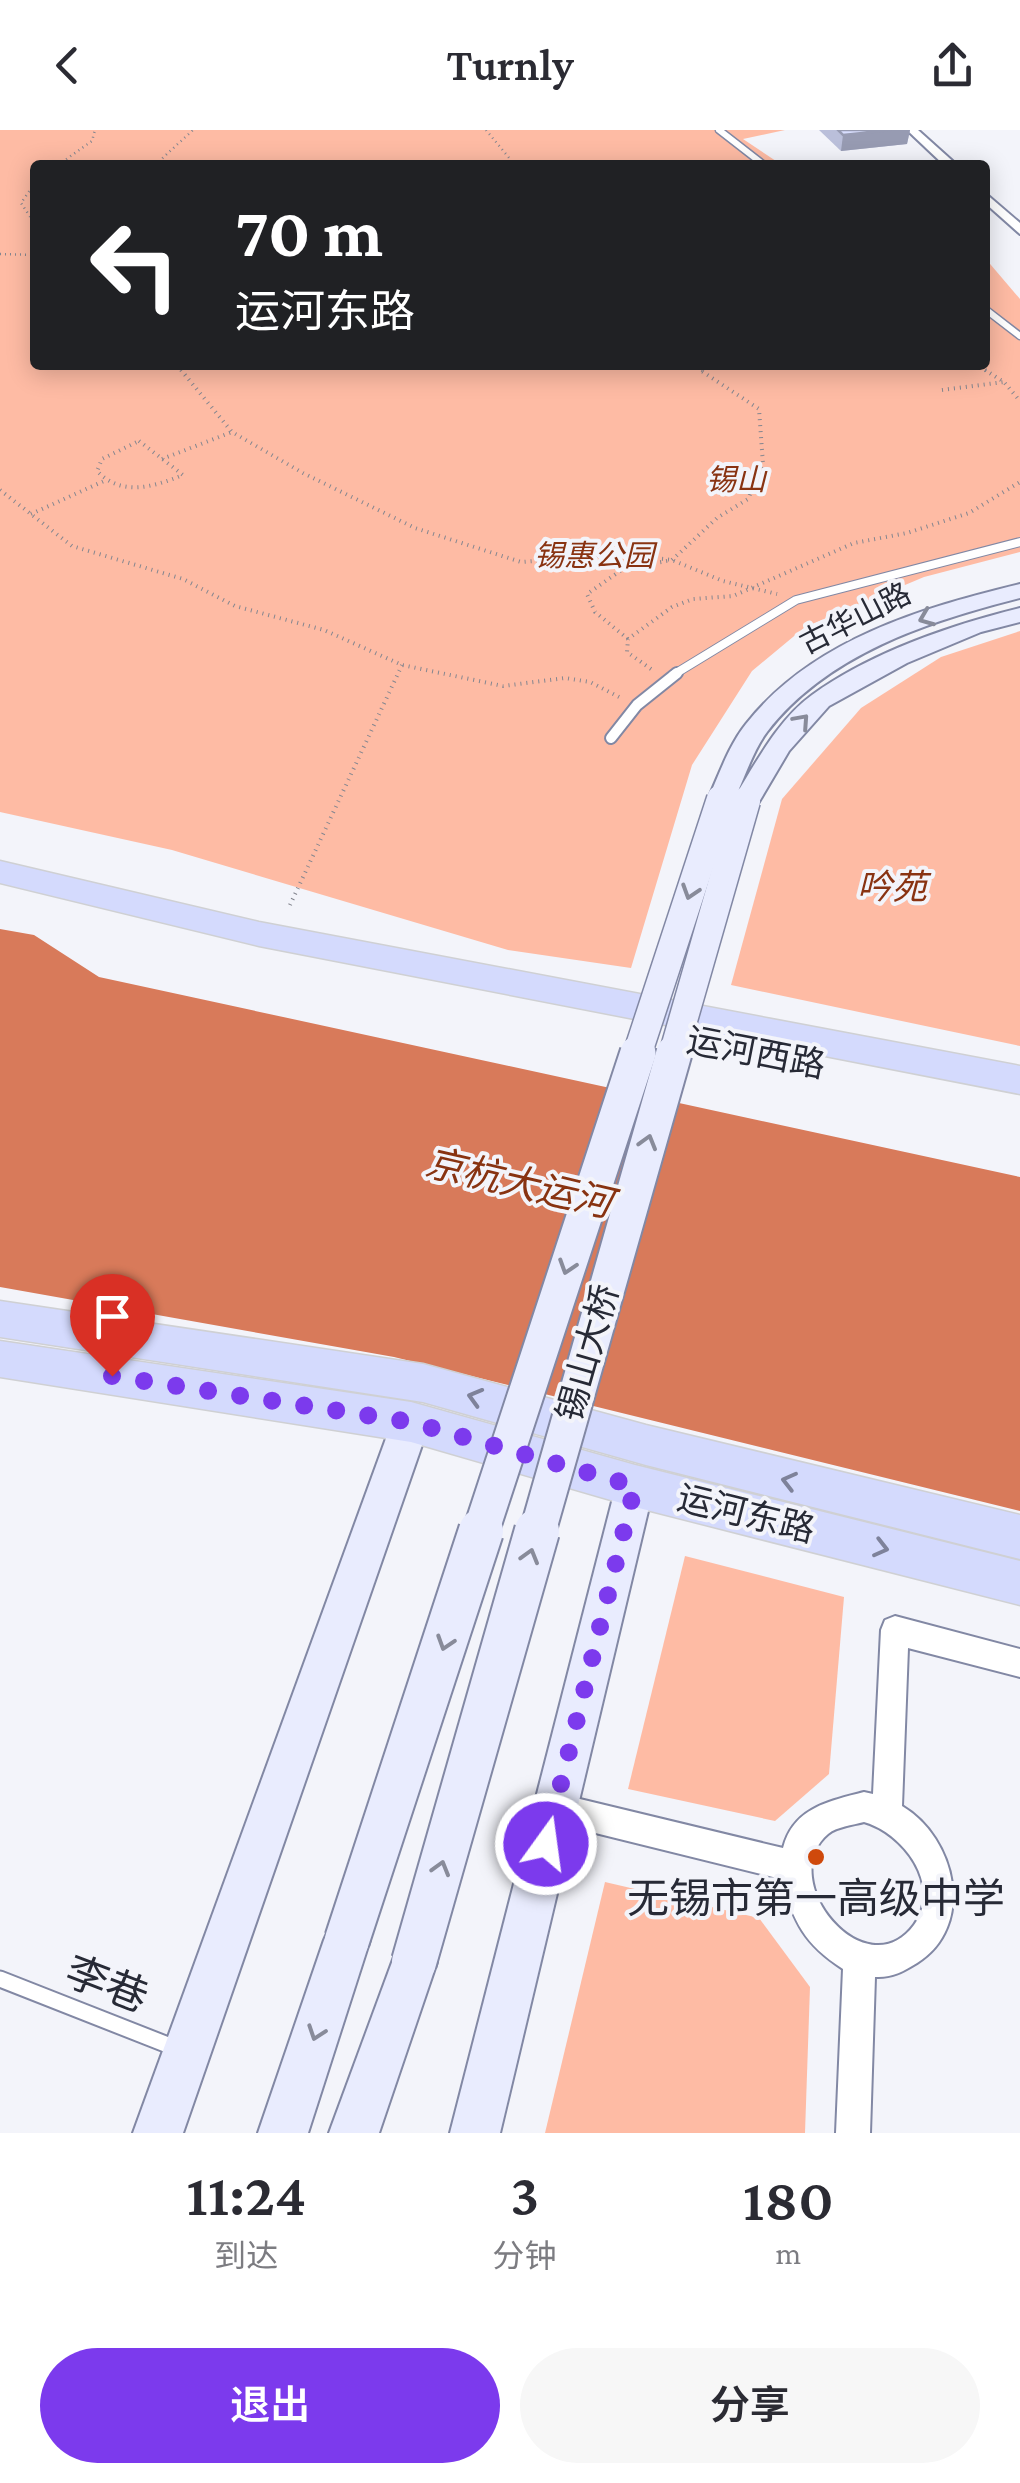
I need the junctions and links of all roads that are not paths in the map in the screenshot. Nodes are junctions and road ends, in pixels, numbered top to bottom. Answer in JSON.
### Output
{"nodes":[{"id":1,"x":719,"y":130,"type":"edge"},
{"id":2,"x":912,"y":130,"type":"edge"},
{"id":3,"x":758,"y":160,"type":"edge"},
{"id":4,"x":945,"y":160,"type":"edge"},
{"id":5,"x":990,"y":202,"type":"edge"},
{"id":6,"x":1020,"y":230,"type":"edge"},
{"id":7,"x":990,"y":313,"type":"edge"},
{"id":8,"x":1020,"y":336,"type":"edge"},
{"id":9,"x":1020,"y":542,"type":"edge"},
{"id":10,"x":1020,"y":591,"type":"edge"},
{"id":11,"x":1020,"y":615,"type":"edge"},
{"id":12,"x":611,"y":738,"type":"dead end"},
{"id":13,"x":733,"y":800,"type":"junction"},
{"id":14,"x":0,"y":872,"type":"edge"},
{"id":15,"x":502,"y":981,"type":"junction"},
{"id":16,"x":1020,"y":1080,"type":"edge"},
{"id":17,"x":1020,"y":1104,"type":"edge"},
{"id":18,"x":0,"y":1318,"type":"edge"},
{"id":19,"x":0,"y":1359,"type":"edge"},
{"id":20,"x":411,"y":1422,"type":"junction"},
{"id":21,"x":635,"y":1486,"type":"junction"},
{"id":22,"x":1020,"y":1538,"type":"edge"},
{"id":23,"x":1020,"y":1583,"type":"edge"},
{"id":24,"x":1020,"y":1663,"type":"edge"},
{"id":25,"x":555,"y":1808,"type":"junction"},
{"id":26,"x":887,"y":1813,"type":"junction"},
{"id":27,"x":796,"y":1867,"type":"junction"},
{"id":28,"x":859,"y":1960,"type":"junction"},
{"id":29,"x":0,"y":1979,"type":"edge"},
{"id":30,"x":188,"y":2053,"type":"junction"},
{"id":31,"x":158,"y":2133,"type":"edge"},
{"id":32,"x":283,"y":2133,"type":"edge"},
{"id":33,"x":354,"y":2133,"type":"edge"},
{"id":34,"x":475,"y":2133,"type":"edge"},
{"id":35,"x":853,"y":2133,"type":"edge"}],
"edges":[{"from":1,"to":3,"type":"lane"},
{"from":2,"to":4,"type":"street"},
{"from":5,"to":6,"type":"street"},
{"from":7,"to":8,"type":"lane"},
{"from":9,"to":12,"type":"lane"},
{"from":10,"to":13,"type":"main road","name":"古华山路","one_way":true},
{"from":13,"to":11,"type":"main road","name":"古华山路","one_way":true},
{"from":13,"to":32,"type":"main road","name":"锡山大桥","one_way":true,"bridge":true},
{"from":33,"to":13,"type":"main road","name":"锡山大桥","one_way":true,"bridge":true},
{"from":14,"to":15,"type":"main road","name":"运河西路"},
{"from":15,"to":16,"type":"main road","name":"运河西路"},
{"from":15,"to":17,"type":"main road","name":"运河西路"},
{"from":22,"to":18,"type":"main road","name":"运河东路","one_way":true},
{"from":19,"to":20,"type":"main road","name":"运河东路"},
{"from":20,"to":21,"type":"main road","name":"运河东路"},
{"from":20,"to":30,"type":"main road"},
{"from":21,"to":23,"type":"main road","name":"运河东路","one_way":true},
{"from":21,"to":25,"type":"main road"},
{"from":24,"to":26,"type":"street"},
{"from":25,"to":27,"type":"street"},
{"from":25,"to":34,"type":"main road"},
{"from":26,"to":27,"type":"street"},
{"from":26,"to":28,"type":"street"},
{"from":27,"to":28,"type":"street"},
{"from":28,"to":35,"type":"street"},
{"from":29,"to":30,"type":"lane","name":"李巷"},
{"from":30,"to":31,"type":"main road"}]}
